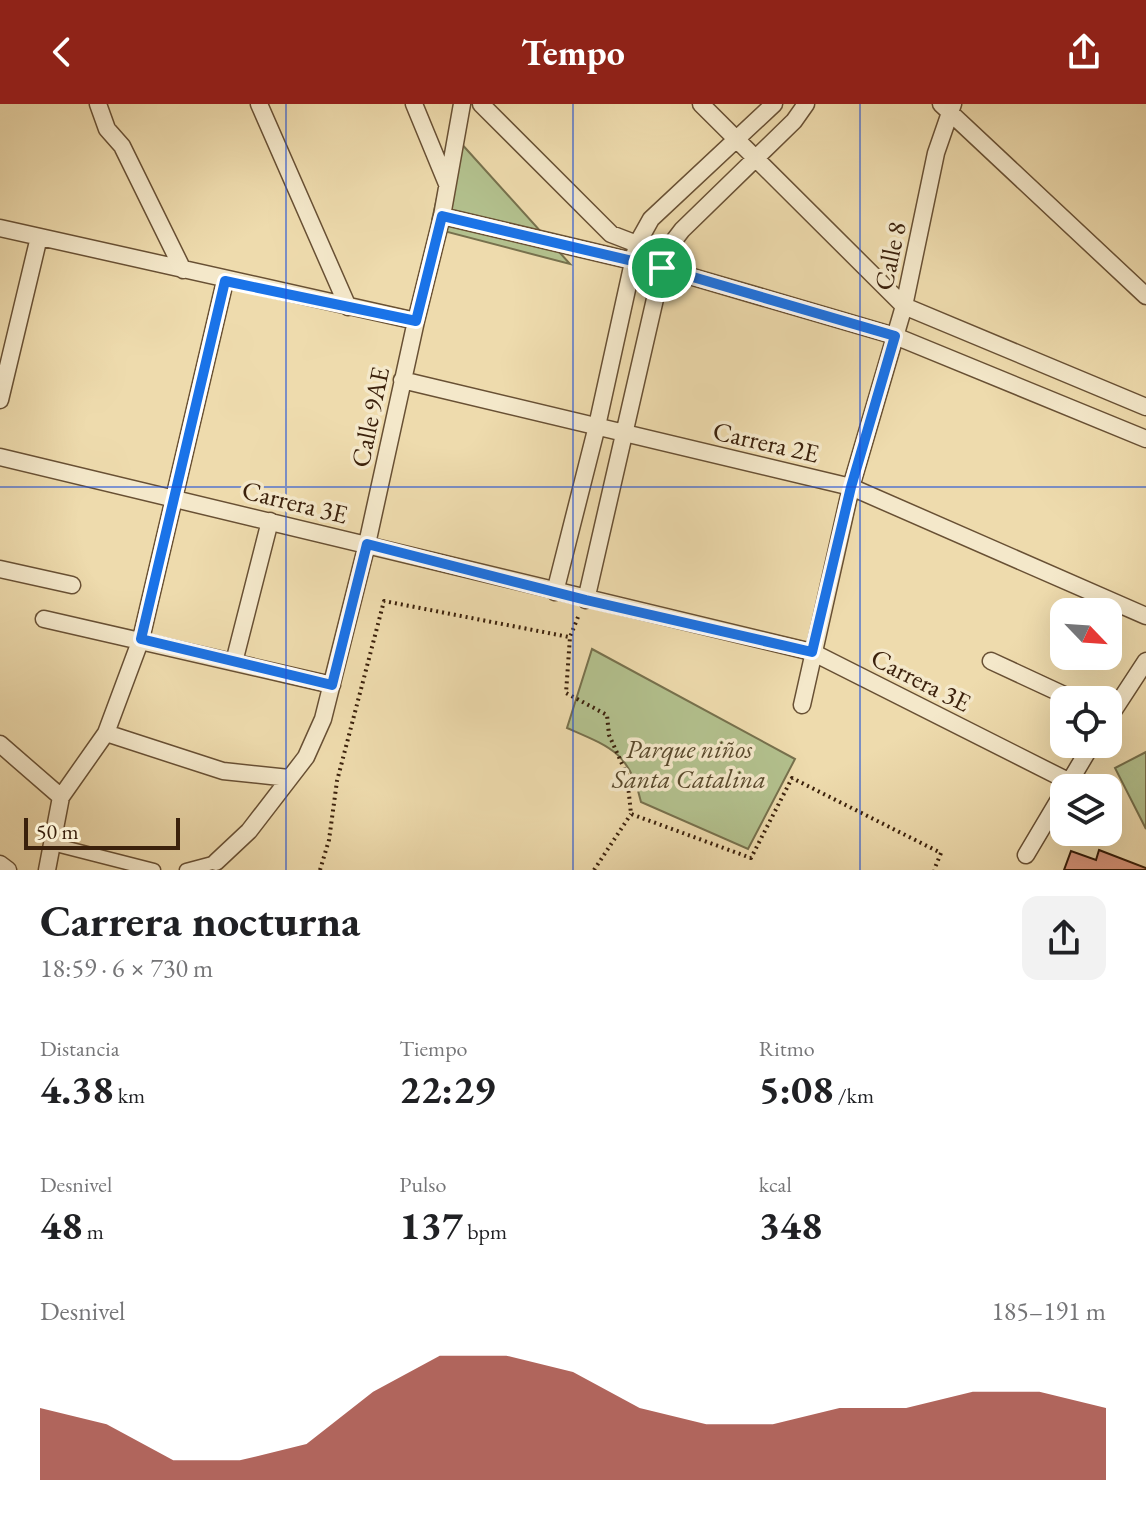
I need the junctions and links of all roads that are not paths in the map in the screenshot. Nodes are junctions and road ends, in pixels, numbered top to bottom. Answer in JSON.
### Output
{"nodes":[{"id":1,"x":98,"y":104,"type":"edge"},
{"id":2,"x":259,"y":104,"type":"edge"},
{"id":3,"x":414,"y":104,"type":"edge"},
{"id":4,"x":462,"y":104,"type":"edge"},
{"id":5,"x":481,"y":104,"type":"edge"},
{"id":6,"x":701,"y":104,"type":"edge"},
{"id":7,"x":774,"y":104,"type":"edge"},
{"id":8,"x":806,"y":104,"type":"edge"},
{"id":9,"x":966,"y":104,"type":"edge"},
{"id":10,"x":948,"y":107,"type":"edge"},
{"id":11,"x":735,"y":139,"type":"junction"},
{"id":12,"x":755,"y":160,"type":"junction"},
{"id":13,"x":447,"y":184,"type":"junction"},
{"id":14,"x":442,"y":216,"type":"junction"},
{"id":15,"x":0,"y":228,"type":"edge"},
{"id":16,"x":39,"y":237,"type":"junction"},
{"id":17,"x":637,"y":244,"type":"junction"},
{"id":18,"x":634,"y":262,"type":"junction"},
{"id":19,"x":662,"y":268,"type":"junction"},
{"id":20,"x":183,"y":270,"type":"junction"},
{"id":21,"x":225,"y":281,"type":"junction"},
{"id":22,"x":1146,"y":296,"type":"edge"},
{"id":23,"x":904,"y":306,"type":"junction"},
{"id":24,"x":348,"y":307,"type":"junction"},
{"id":25,"x":416,"y":321,"type":"junction"},
{"id":26,"x":895,"y":336,"type":"junction"},
{"id":27,"x":402,"y":380,"type":"junction"},
{"id":28,"x":0,"y":400,"type":"edge"},
{"id":29,"x":1146,"y":407,"type":"edge"},
{"id":30,"x":597,"y":426,"type":"junction"},
{"id":31,"x":625,"y":433,"type":"junction"},
{"id":32,"x":1146,"y":439,"type":"edge"},
{"id":33,"x":0,"y":457,"type":"edge"},
{"id":34,"x":851,"y":487,"type":"junction"},
{"id":35,"x":175,"y":497,"type":"junction"},
{"id":36,"x":270,"y":521,"type":"junction"},
{"id":37,"x":367,"y":544,"type":"junction"},
{"id":38,"x":0,"y":569,"type":"edge"},
{"id":39,"x":72,"y":585,"type":"dead end"},
{"id":40,"x":555,"y":592,"type":"junction"},
{"id":41,"x":586,"y":600,"type":"junction"},
{"id":42,"x":1146,"y":616,"type":"edge"},
{"id":43,"x":44,"y":619,"type":"dead end"},
{"id":44,"x":141,"y":639,"type":"junction"},
{"id":45,"x":812,"y":652,"type":"junction"},
{"id":46,"x":991,"y":661,"type":"dead end"},
{"id":47,"x":1146,"y":661,"type":"edge"},
{"id":48,"x":234,"y":662,"type":"junction"},
{"id":49,"x":332,"y":685,"type":"junction"},
{"id":50,"x":1050,"y":688,"type":"edge"},
{"id":51,"x":1122,"y":697,"type":"edge"},
{"id":52,"x":802,"y":705,"type":"dead end"},
{"id":53,"x":106,"y":733,"type":"junction"},
{"id":54,"x":0,"y":744,"type":"edge"},
{"id":55,"x":1054,"y":774,"type":"edge"},
{"id":56,"x":289,"y":778,"type":"junction"},
{"id":57,"x":61,"y":797,"type":"junction"},
{"id":58,"x":1050,"y":813,"type":"edge"},
{"id":59,"x":52,"y":844,"type":"junction"},
{"id":60,"x":1026,"y":855,"type":"dead end"},
{"id":61,"x":216,"y":862,"type":"joint"},
{"id":62,"x":0,"y":864,"type":"edge"},
{"id":63,"x":8,"y":870,"type":"edge"},
{"id":64,"x":47,"y":870,"type":"edge"},
{"id":65,"x":154,"y":870,"type":"edge"},
{"id":66,"x":186,"y":870,"type":"edge"}],
"edges":[{"from":1,"to":20,"type":"street"},
{"from":2,"to":24,"type":"street"},
{"from":3,"to":13,"type":"street"},
{"from":4,"to":13,"type":"street","name":"Calle 9AE"},
{"from":5,"to":17,"type":"street"},
{"from":6,"to":11,"type":"street"},
{"from":7,"to":11,"type":"street"},
{"from":8,"to":12,"type":"street"},
{"from":9,"to":10,"type":"street"},
{"from":10,"to":22,"type":"street"},
{"from":10,"to":23,"type":"street","name":"Calle 8"},
{"from":11,"to":12,"type":"street"},
{"from":11,"to":17,"type":"street"},
{"from":12,"to":19,"type":"street"},
{"from":12,"to":23,"type":"street"},
{"from":13,"to":14,"type":"street","name":"Calle 9AE"},
{"from":14,"to":18,"type":"street"},
{"from":14,"to":25,"type":"street","name":"Calle 9AE"},
{"from":15,"to":16,"type":"street"},
{"from":16,"to":20,"type":"street"},
{"from":16,"to":28,"type":"street"},
{"from":17,"to":18,"type":"street"},
{"from":18,"to":19,"type":"street"},
{"from":18,"to":30,"type":"street"},
{"from":19,"to":26,"type":"street"},
{"from":19,"to":31,"type":"street"},
{"from":20,"to":21,"type":"street"},
{"from":21,"to":24,"type":"street"},
{"from":21,"to":35,"type":"street"},
{"from":23,"to":26,"type":"street","name":"Calle 8"},
{"from":23,"to":29,"type":"street"},
{"from":24,"to":25,"type":"street"},
{"from":25,"to":27,"type":"street","name":"Calle 9AE"},
{"from":26,"to":32,"type":"street"},
{"from":26,"to":34,"type":"street","name":"Calle 8"},
{"from":27,"to":30,"type":"street","name":"Carrera 2E"},
{"from":27,"to":37,"type":"street","name":"Calle 9AE"},
{"from":30,"to":31,"type":"street","name":"Carrera 2E"},
{"from":30,"to":40,"type":"street"},
{"from":31,"to":34,"type":"street","name":"Carrera 2E"},
{"from":31,"to":41,"type":"street"},
{"from":33,"to":35,"type":"street","name":"Carrera 3E"},
{"from":34,"to":42,"type":"street","name":"Carrera 2E"},
{"from":34,"to":45,"type":"street","name":"Calle 8"},
{"from":35,"to":36,"type":"street","name":"Carrera 3E"},
{"from":35,"to":44,"type":"street"},
{"from":36,"to":37,"type":"street","name":"Carrera 3E"},
{"from":36,"to":48,"type":"street"},
{"from":37,"to":40,"type":"street","name":"Carrera 3E"},
{"from":37,"to":49,"type":"street","name":"Calle 9AE"},
{"from":38,"to":39,"type":"street"},
{"from":40,"to":41,"type":"street","name":"Carrera 3E"},
{"from":41,"to":45,"type":"street","name":"Carrera 3E"},
{"from":43,"to":44,"type":"street"},
{"from":44,"to":48,"type":"street"},
{"from":44,"to":53,"type":"street"},
{"from":45,"to":52,"type":"street","name":"Calle 8"},
{"from":45,"to":55,"type":"street","name":"Carrera 3E"},
{"from":46,"to":50,"type":"street"},
{"from":47,"to":51,"type":"street"},
{"from":48,"to":49,"type":"street"},
{"from":49,"to":56,"type":"street","name":"Calle 9AE"},
{"from":53,"to":56,"type":"street"},
{"from":53,"to":57,"type":"street"},
{"from":54,"to":57,"type":"street"},
{"from":56,"to":61,"type":"street","name":"Calle 9AE"},
{"from":57,"to":59,"type":"street"},
{"from":58,"to":60,"type":"street"},
{"from":59,"to":64,"type":"street"},
{"from":59,"to":65,"type":"street"},
{"from":61,"to":66,"type":"street"},
{"from":62,"to":63,"type":"street"}]}
